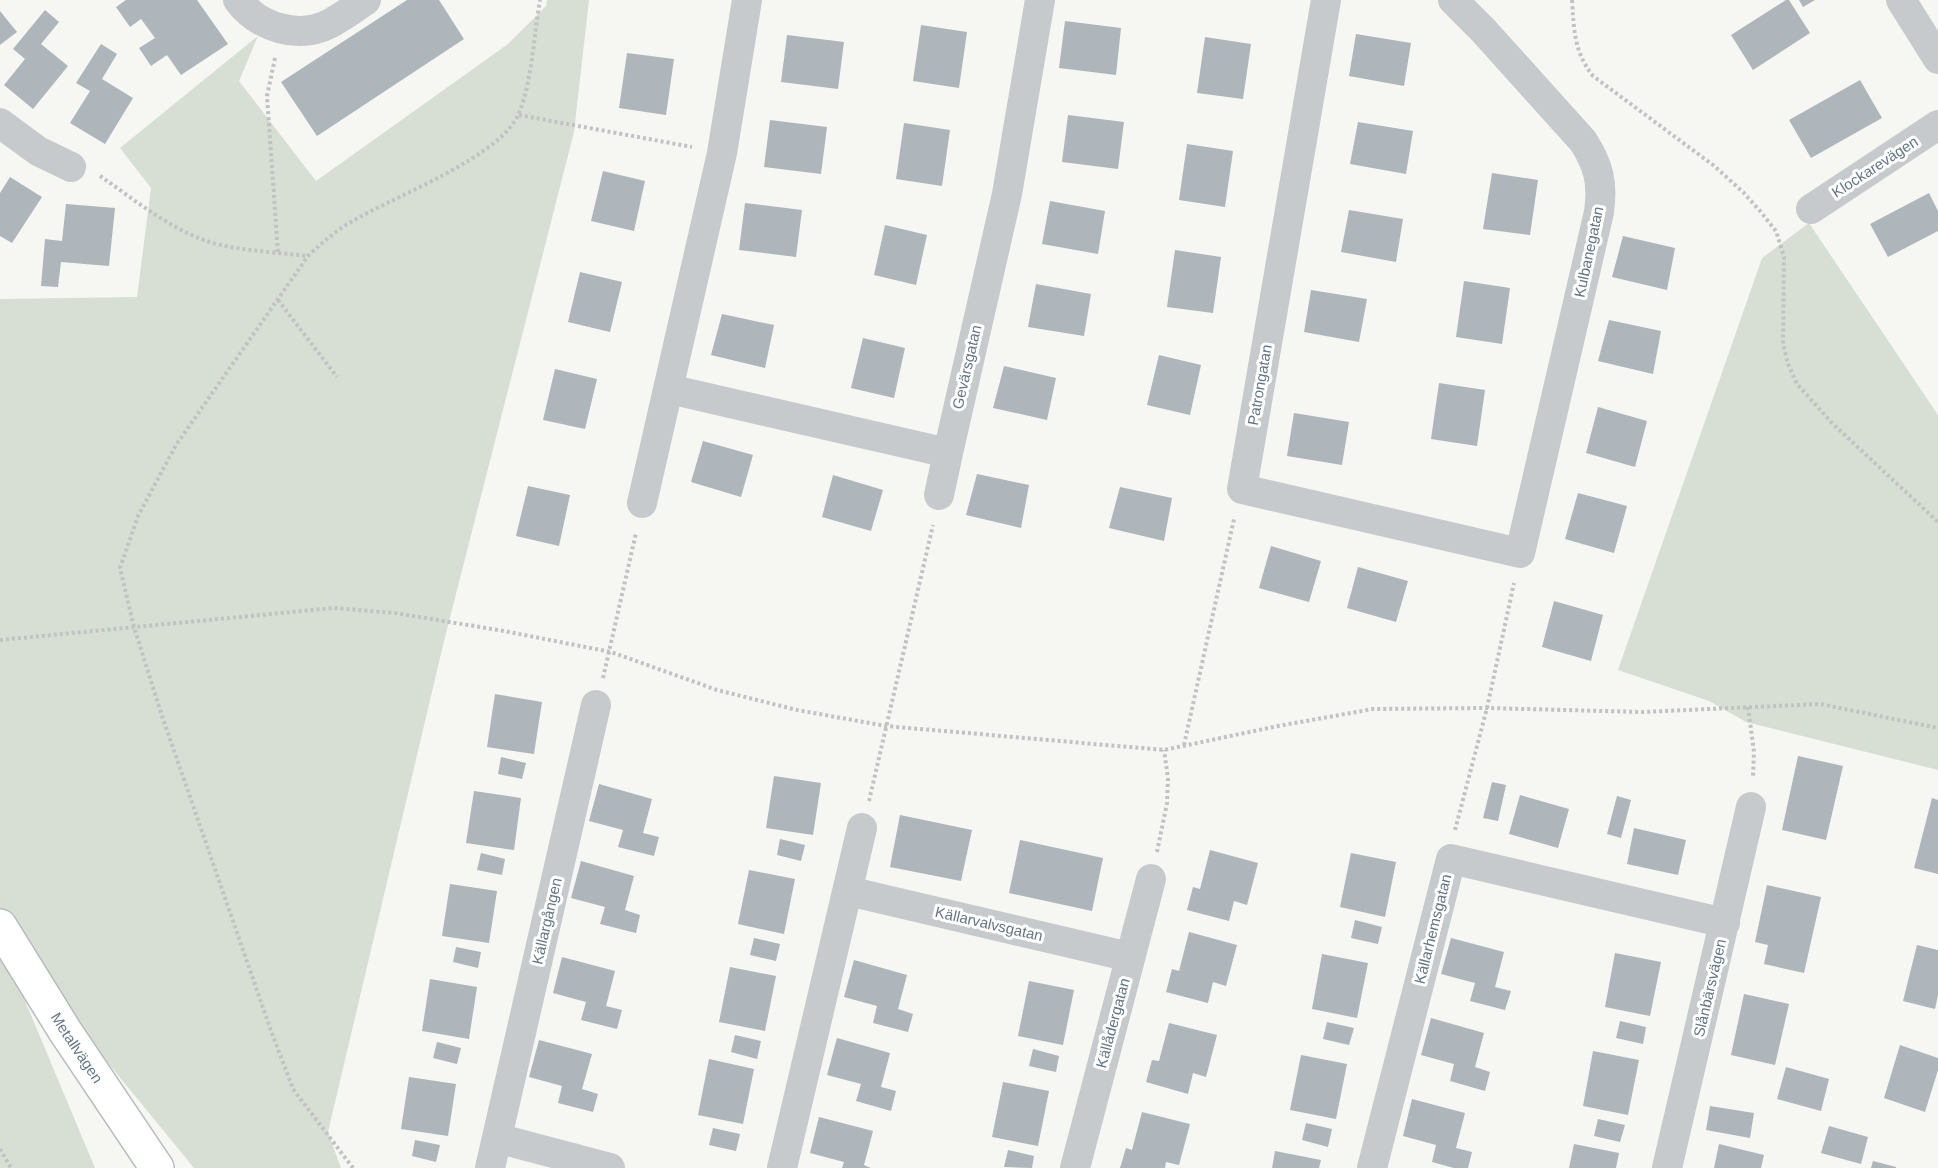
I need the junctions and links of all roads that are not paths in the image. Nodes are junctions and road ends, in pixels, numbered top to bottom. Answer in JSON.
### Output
{"nodes":[{"id":1,"x":238,"y":0,"type":"edge"},
{"id":2,"x":366,"y":0,"type":"edge"},
{"id":3,"x":747,"y":0,"type":"edge"},
{"id":4,"x":1040,"y":0,"type":"edge"},
{"id":5,"x":1326,"y":0,"type":"edge"},
{"id":6,"x":1453,"y":0,"type":"edge"},
{"id":7,"x":1902,"y":0,"type":"edge"},
{"id":8,"x":1938,"y":59,"type":"edge"},
{"id":9,"x":0,"y":123,"type":"edge"},
{"id":10,"x":1938,"y":125,"type":"edge"},
{"id":11,"x":71,"y":167,"type":"road end"},
{"id":12,"x":1811,"y":209,"type":"dead end"},
{"id":13,"x":669,"y":388,"type":"junction"},
{"id":14,"x":948,"y":453,"type":"junction"},
{"id":15,"x":939,"y":495,"type":"road end"},
{"id":16,"x":642,"y":503,"type":"road end"},
{"id":17,"x":1520,"y":553,"type":"joint"},
{"id":18,"x":596,"y":705,"type":"road end"},
{"id":19,"x":1751,"y":807,"type":"road end"},
{"id":20,"x":862,"y":828,"type":"road end"},
{"id":21,"x":1151,"y":879,"type":"road end"},
{"id":22,"x":848,"y":891,"type":"junction"},
{"id":23,"x":1725,"y":923,"type":"junction"},
{"id":24,"x":0,"y":926,"type":"edge"},
{"id":25,"x":1130,"y":957,"type":"junction"},
{"id":26,"x":497,"y":1138,"type":"junction"},
{"id":27,"x":157,"y":1168,"type":"edge"},
{"id":28,"x":490,"y":1168,"type":"edge"},
{"id":29,"x":610,"y":1168,"type":"edge"},
{"id":30,"x":782,"y":1168,"type":"edge"},
{"id":31,"x":1075,"y":1168,"type":"edge"},
{"id":32,"x":1372,"y":1168,"type":"edge"},
{"id":33,"x":1667,"y":1168,"type":"edge"}],
"edges":[{"from":1,"to":2,"type":"street"},
{"from":3,"to":13,"type":"street"},
{"from":4,"to":14,"type":"street","name":"Gevärsgatan"},
{"from":5,"to":17,"type":"street","name":"Patrongatan"},
{"from":6,"to":17,"type":"street","name":"Kulbanegatan"},
{"from":7,"to":8,"type":"street"},
{"from":9,"to":11,"type":"street"},
{"from":10,"to":12,"type":"street","name":"Klockarevägen"},
{"from":13,"to":14,"type":"street"},
{"from":13,"to":16,"type":"street"},
{"from":14,"to":15,"type":"street","name":"Gevärsgatan"},
{"from":18,"to":26,"type":"street","name":"Källargången"},
{"from":19,"to":23,"type":"street","name":"Slånbärsvägen"},
{"from":20,"to":22,"type":"street"},
{"from":21,"to":25,"type":"street","name":"Källådergatan"},
{"from":22,"to":25,"type":"street","name":"Källarvalvsgatan"},
{"from":22,"to":30,"type":"street"},
{"from":23,"to":32,"type":"street","name":"Källarhemsgatan"},
{"from":23,"to":33,"type":"street","name":"Slånbärsvägen"},
{"from":24,"to":27,"type":"main road","name":"Metallvägen"},
{"from":25,"to":31,"type":"street","name":"Källådergatan"},
{"from":26,"to":28,"type":"street","name":"Källargången"},
{"from":26,"to":29,"type":"street"}]}
